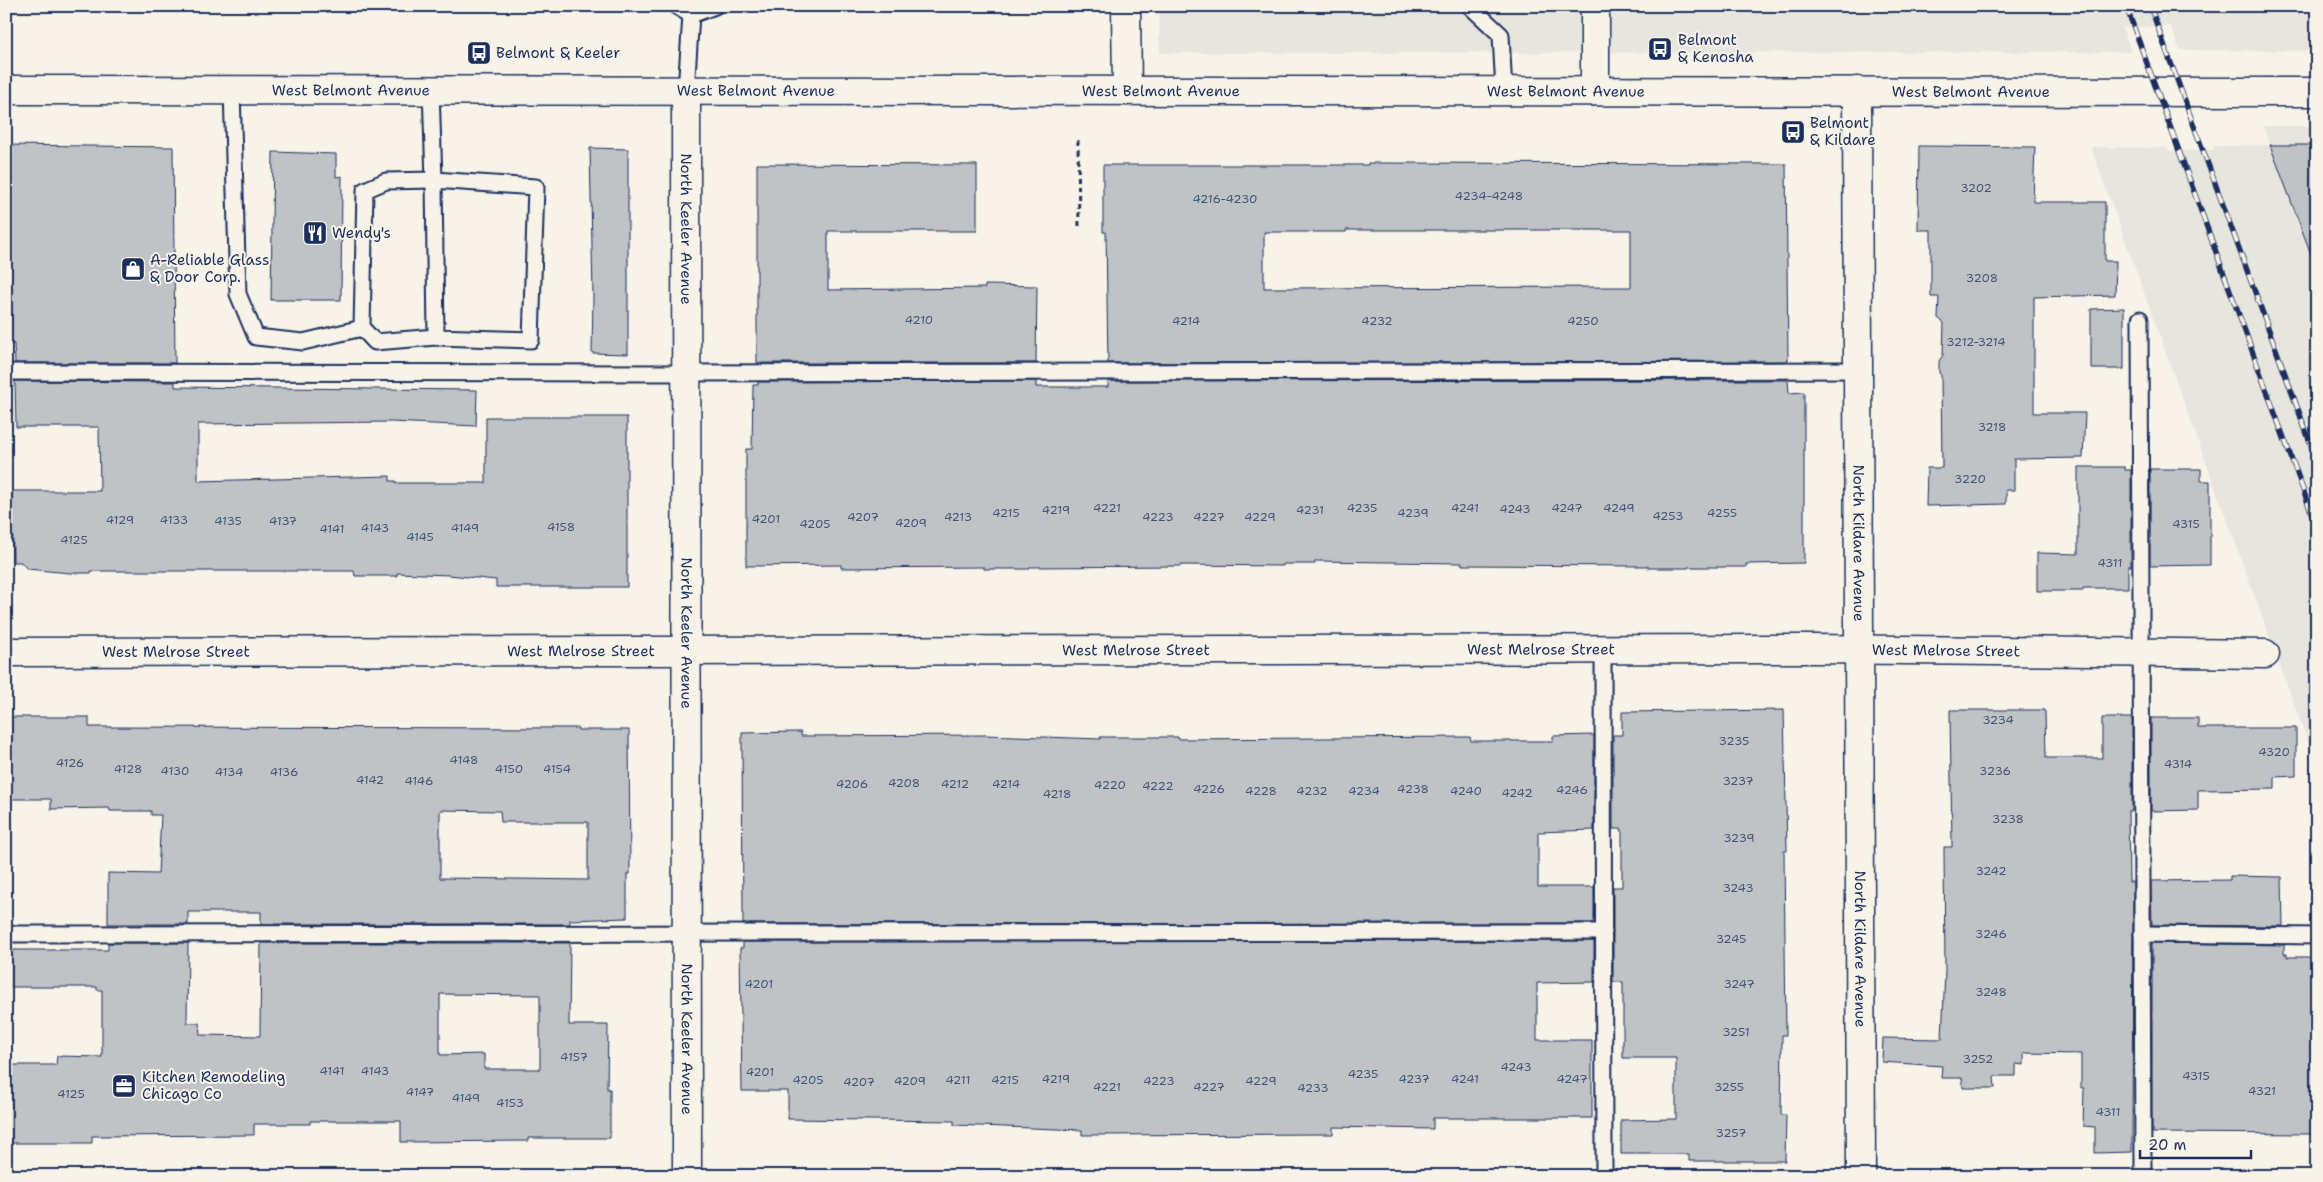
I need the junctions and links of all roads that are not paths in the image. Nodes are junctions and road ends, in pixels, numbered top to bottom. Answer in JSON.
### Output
{"nodes":[{"id":1,"x":676,"y":6,"type":"edge"},
{"id":2,"x":715,"y":6,"type":"edge"},
{"id":3,"x":1126,"y":6,"type":"edge"},
{"id":4,"x":1470,"y":6,"type":"edge"},
{"id":5,"x":1595,"y":6,"type":"edge"},
{"id":6,"x":690,"y":15,"type":"junction"},
{"id":7,"x":6,"y":90,"type":"edge"},
{"id":8,"x":232,"y":90,"type":"junction"},
{"id":9,"x":431,"y":90,"type":"junction"},
{"id":10,"x":686,"y":90,"type":"junction"},
{"id":11,"x":1127,"y":91,"type":"junction"},
{"id":12,"x":1504,"y":91,"type":"junction"},
{"id":13,"x":1596,"y":91,"type":"junction"},
{"id":14,"x":1857,"y":91,"type":"junction"},
{"id":15,"x":2317,"y":92,"type":"edge"},
{"id":16,"x":434,"y":180,"type":"junction"},
{"id":17,"x":2140,"y":319,"type":"dead end"},
{"id":18,"x":362,"y":328,"type":"junction"},
{"id":19,"x":436,"y":338,"type":"junction"},
{"id":20,"x":1858,"y":370,"type":"junction"},
{"id":21,"x":6,"y":372,"type":"edge"},
{"id":22,"x":687,"y":374,"type":"junction"},
{"id":23,"x":1859,"y":649,"type":"junction"},
{"id":24,"x":1603,"y":650,"type":"junction"},
{"id":25,"x":686,"y":651,"type":"junction"},
{"id":26,"x":6,"y":652,"type":"edge"},
{"id":27,"x":2141,"y":652,"type":"junction"},
{"id":28,"x":2265,"y":654,"type":"dead end"},
{"id":29,"x":1604,"y":932,"type":"junction"},
{"id":30,"x":6,"y":934,"type":"edge"},
{"id":31,"x":686,"y":934,"type":"junction"},
{"id":32,"x":2142,"y":934,"type":"junction"},
{"id":33,"x":2317,"y":936,"type":"edge"},
{"id":34,"x":686,"y":1176,"type":"edge"},
{"id":35,"x":1604,"y":1176,"type":"edge"},
{"id":36,"x":1861,"y":1176,"type":"edge"},
{"id":37,"x":2143,"y":1176,"type":"edge"}],
"edges":[{"from":1,"to":6,"type":"lane"},
{"from":2,"to":6,"type":"lane"},
{"from":3,"to":11,"type":"street"},
{"from":4,"to":12,"type":"lane"},
{"from":5,"to":13,"type":"street"},
{"from":6,"to":10,"type":"lane"},
{"from":7,"to":8,"type":"street","name":"West Belmont Avenue"},
{"from":8,"to":9,"type":"street","name":"West Belmont Avenue"},
{"from":8,"to":18,"type":"lane"},
{"from":9,"to":10,"type":"street","name":"West Belmont Avenue"},
{"from":9,"to":16,"type":"lane"},
{"from":10,"to":11,"type":"street","name":"West Belmont Avenue"},
{"from":10,"to":22,"type":"street","name":"North Keeler Avenue"},
{"from":11,"to":12,"type":"street","name":"West Belmont Avenue"},
{"from":12,"to":13,"type":"street","name":"West Belmont Avenue"},
{"from":13,"to":14,"type":"street","name":"West Belmont Avenue"},
{"from":14,"to":15,"type":"street","name":"West Belmont Avenue"},
{"from":14,"to":20,"type":"street","name":"North Kildare Avenue"},
{"from":16,"to":18,"type":"lane"},
{"from":16,"to":19,"type":"lane"},
{"from":16,"to":19,"type":"lane"},
{"from":17,"to":27,"type":"lane"},
{"from":18,"to":19,"type":"lane"},
{"from":20,"to":22,"type":"lane"},
{"from":20,"to":23,"type":"street","name":"North Kildare Avenue"},
{"from":21,"to":22,"type":"lane"},
{"from":22,"to":25,"type":"street","name":"North Keeler Avenue"},
{"from":23,"to":24,"type":"street","name":"West Melrose Street"},
{"from":23,"to":27,"type":"street","name":"West Melrose Street"},
{"from":23,"to":36,"type":"street","name":"North Kildare Avenue"},
{"from":24,"to":25,"type":"street","name":"West Melrose Street"},
{"from":24,"to":29,"type":"lane"},
{"from":25,"to":26,"type":"street","name":"West Melrose Street"},
{"from":25,"to":31,"type":"street","name":"North Keeler Avenue"},
{"from":27,"to":28,"type":"street","name":"West Melrose Street"},
{"from":27,"to":32,"type":"lane"},
{"from":29,"to":31,"type":"lane"},
{"from":29,"to":35,"type":"lane"},
{"from":30,"to":31,"type":"lane"},
{"from":31,"to":34,"type":"street","name":"North Keeler Avenue"},
{"from":32,"to":33,"type":"lane"},
{"from":32,"to":37,"type":"lane"}]}
